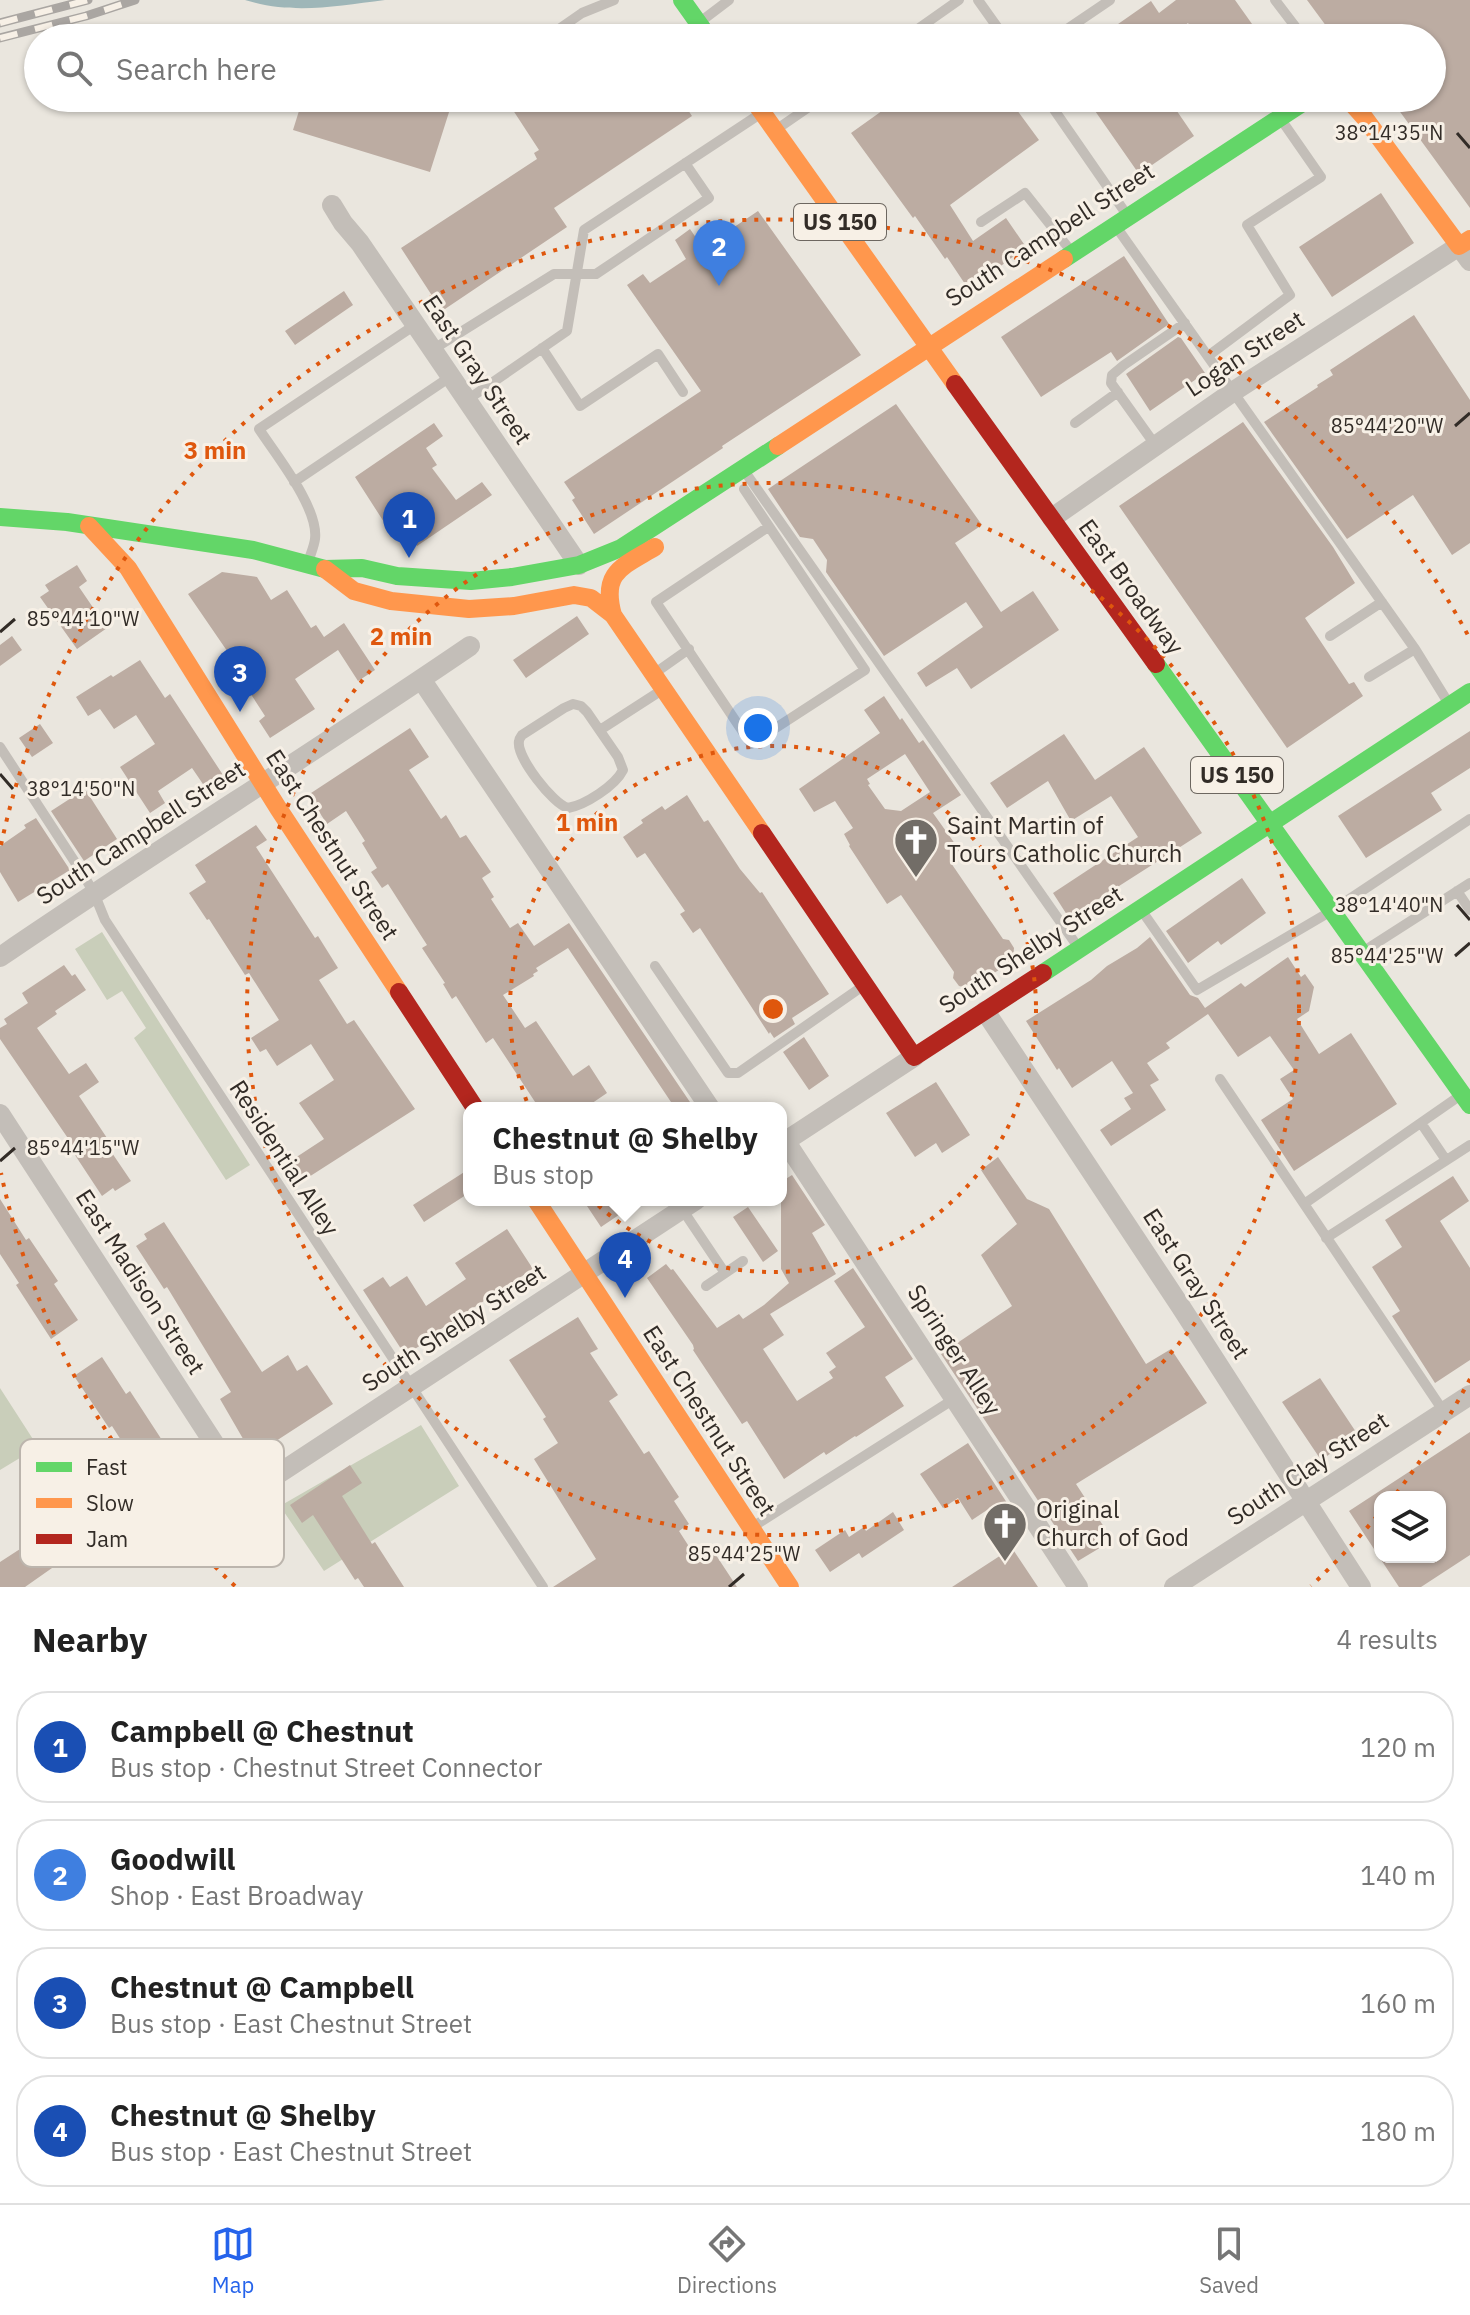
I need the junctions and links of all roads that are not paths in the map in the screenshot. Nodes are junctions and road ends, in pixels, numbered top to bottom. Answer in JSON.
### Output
{"nodes":[{"id":1,"x":614,"y":0,"type":"edge"},
{"id":2,"x":682,"y":0,"type":"edge"},
{"id":3,"x":729,"y":0,"type":"edge"},
{"id":4,"x":959,"y":0,"type":"edge"},
{"id":5,"x":978,"y":0,"type":"edge"},
{"id":6,"x":1110,"y":0,"type":"edge"},
{"id":7,"x":1275,"y":0,"type":"edge"},
{"id":8,"x":566,"y":24,"type":"edge"},
{"id":9,"x":700,"y":24,"type":"edge"},
{"id":10,"x":709,"y":24,"type":"edge"},
{"id":11,"x":925,"y":24,"type":"edge"},
{"id":12,"x":995,"y":24,"type":"edge"},
{"id":13,"x":1075,"y":24,"type":"edge"},
{"id":14,"x":1293,"y":24,"type":"edge"},
{"id":15,"x":748,"y":112,"type":"edge"},
{"id":16,"x":762,"y":112,"type":"edge"},
{"id":17,"x":801,"y":112,"type":"edge"},
{"id":18,"x":1055,"y":112,"type":"edge"},
{"id":19,"x":1287,"y":112,"type":"edge"},
{"id":20,"x":1360,"y":112,"type":"edge"},
{"id":21,"x":1279,"y":117,"type":"junction"},
{"id":22,"x":775,"y":130,"type":"junction"},
{"id":23,"x":685,"y":163,"type":"junction"},
{"id":24,"x":332,"y":205,"type":"dead end"},
{"id":25,"x":1121,"y":221,"type":"junction"},
{"id":26,"x":981,"y":222,"type":"dead end"},
{"id":27,"x":1466,"y":249,"type":"edge"},
{"id":28,"x":1072,"y":253,"type":"junction"},
{"id":29,"x":575,"y":273,"type":"junction"},
{"id":30,"x":1185,"y":323,"type":"junction"},
{"id":31,"x":415,"y":325,"type":"junction"},
{"id":32,"x":928,"y":347,"type":"junction"},
{"id":33,"x":542,"y":348,"type":"junction"},
{"id":34,"x":432,"y":350,"type":"junction"},
{"id":35,"x":1208,"y":356,"type":"junction"},
{"id":36,"x":450,"y":377,"type":"junction"},
{"id":37,"x":1234,"y":391,"type":"junction"},
{"id":38,"x":683,"y":392,"type":"dead end"},
{"id":39,"x":1118,"y":392,"type":"junction"},
{"id":40,"x":467,"y":400,"type":"junction"},
{"id":41,"x":1075,"y":423,"type":"dead end"},
{"id":42,"x":1156,"y":446,"type":"junction"},
{"id":43,"x":747,"y":480,"type":"junction"},
{"id":44,"x":294,"y":482,"type":"junction"},
{"id":45,"x":0,"y":517,"type":"edge"},
{"id":46,"x":1052,"y":518,"type":"junction"},
{"id":47,"x":89,"y":526,"type":"junction"},
{"id":48,"x":768,"y":527,"type":"junction"},
{"id":49,"x":579,"y":565,"type":"junction"},
{"id":50,"x":316,"y":566,"type":"junction"},
{"id":51,"x":1382,"y":602,"type":"junction"},
{"id":52,"x":613,"y":615,"type":"junction"},
{"id":53,"x":1330,"y":636,"type":"dead end"},
{"id":54,"x":470,"y":646,"type":"dead end"},
{"id":55,"x":689,"y":649,"type":"junction"},
{"id":56,"x":1415,"y":649,"type":"junction"},
{"id":57,"x":1369,"y":677,"type":"dead end"},
{"id":58,"x":421,"y":679,"type":"junction"},
{"id":59,"x":658,"y":682,"type":"junction"},
{"id":60,"x":1470,"y":692,"type":"edge"},
{"id":61,"x":1450,"y":705,"type":"junction"},
{"id":62,"x":600,"y":730,"type":"junction"},
{"id":63,"x":0,"y":747,"type":"edge"},
{"id":64,"x":263,"y":785,"type":"junction"},
{"id":65,"x":1470,"y":819,"type":"edge"},
{"id":66,"x":1272,"y":824,"type":"junction"},
{"id":67,"x":1470,"y":883,"type":"edge"},
{"id":68,"x":1457,"y":891,"type":"junction"},
{"id":69,"x":94,"y":893,"type":"junction"},
{"id":70,"x":1141,"y":909,"type":"junction"},
{"id":71,"x":1333,"y":910,"type":"junction"},
{"id":72,"x":1470,"y":910,"type":"edge"},
{"id":73,"x":1079,"y":949,"type":"junction"},
{"id":74,"x":1362,"y":952,"type":"junction"},
{"id":75,"x":0,"y":957,"type":"edge"},
{"id":76,"x":655,"y":966,"type":"dead end"},
{"id":77,"x":865,"y":985,"type":"junction"},
{"id":78,"x":985,"y":1011,"type":"junction"},
{"id":79,"x":914,"y":1057,"type":"junction"},
{"id":80,"x":1220,"y":1079,"type":"dead end"},
{"id":81,"x":1468,"y":1096,"type":"edge"},
{"id":82,"x":471,"y":1102,"type":"edge"},
{"id":83,"x":706,"y":1102,"type":"edge"},
{"id":84,"x":0,"y":1114,"type":"edge"},
{"id":85,"x":1421,"y":1123,"type":"junction"},
{"id":86,"x":787,"y":1140,"type":"edge"},
{"id":87,"x":1470,"y":1145,"type":"edge"},
{"id":88,"x":787,"y":1149,"type":"edge"},
{"id":89,"x":1446,"y":1160,"type":"junction"},
{"id":90,"x":1304,"y":1204,"type":"junction"},
{"id":91,"x":540,"y":1206,"type":"edge"},
{"id":92,"x":687,"y":1206,"type":"edge"},
{"id":93,"x":690,"y":1206,"type":"edge"},
{"id":94,"x":1326,"y":1238,"type":"junction"},
{"id":95,"x":743,"y":1261,"type":"dead end"},
{"id":96,"x":725,"y":1273,"type":"junction"},
{"id":97,"x":584,"y":1274,"type":"junction"},
{"id":98,"x":706,"y":1286,"type":"dead end"},
{"id":99,"x":412,"y":1387,"type":"junction"},
{"id":100,"x":954,"y":1399,"type":"junction"},
{"id":101,"x":1469,"y":1399,"type":"edge"},
{"id":102,"x":1444,"y":1412,"type":"junction"},
{"id":103,"x":211,"y":1439,"type":"edge"},
{"id":104,"x":284,"y":1470,"type":"edge"},
{"id":105,"x":1306,"y":1502,"type":"junction"},
{"id":106,"x":751,"y":1528,"type":"junction"},
{"id":107,"x":786,"y":1586,"type":"edge"},
{"id":108,"x":543,"y":1587,"type":"edge"},
{"id":109,"x":1078,"y":1587,"type":"edge"},
{"id":110,"x":1174,"y":1587,"type":"edge"},
{"id":111,"x":1361,"y":1587,"type":"edge"}],
"edges":[{"from":1,"to":8,"type":"lane"},
{"from":2,"to":9,"type":"main road"},
{"from":3,"to":10,"type":"lane"},
{"from":4,"to":11,"type":"lane"},
{"from":5,"to":12,"type":"lane"},
{"from":6,"to":13,"type":"lane"},
{"from":7,"to":14,"type":"lane"},
{"from":15,"to":23,"type":"lane"},
{"from":16,"to":22,"type":"main road","name":"East Broadway","number":"US 150"},
{"from":17,"to":22,"type":"lane"},
{"from":18,"to":25,"type":"lane"},
{"from":19,"to":21,"type":"main road","name":"South Campbell Street"},
{"from":20,"to":27,"type":"main road"},
{"from":21,"to":25,"type":"main road","name":"South Campbell Street"},
{"from":21,"to":35,"type":"lane"},
{"from":22,"to":32,"type":"main road","name":"East Broadway","number":"US 150"},
{"from":23,"to":29,"type":"lane"},
{"from":23,"to":29,"type":"lane"},
{"from":24,"to":31,"type":"street","name":"East Gray Street"},
{"from":25,"to":28,"type":"main road","name":"South Campbell Street"},
{"from":25,"to":30,"type":"lane"},
{"from":26,"to":28,"type":"lane"},
{"from":27,"to":37,"type":"street","name":"Logan Street"},
{"from":28,"to":32,"type":"main road","name":"South Campbell Street"},
{"from":29,"to":33,"type":"lane"},
{"from":29,"to":34,"type":"lane"},
{"from":30,"to":35,"type":"lane"},
{"from":30,"to":39,"type":"lane"},
{"from":31,"to":34,"type":"street","name":"East Gray Street"},
{"from":31,"to":44,"type":"lane"},
{"from":32,"to":43,"type":"main road","name":"South Campbell Street"},
{"from":32,"to":46,"type":"main road","name":"East Broadway","number":"US 150"},
{"from":33,"to":38,"type":"lane"},
{"from":33,"to":40,"type":"lane"},
{"from":34,"to":36,"type":"street","name":"East Gray Street"},
{"from":35,"to":37,"type":"lane"},
{"from":36,"to":40,"type":"street","name":"East Gray Street"},
{"from":36,"to":44,"type":"lane"},
{"from":37,"to":42,"type":"street","name":"Logan Street"},
{"from":37,"to":51,"type":"lane"},
{"from":39,"to":41,"type":"lane"},
{"from":39,"to":42,"type":"lane"},
{"from":40,"to":49,"type":"street","name":"East Gray Street"},
{"from":42,"to":46,"type":"street","name":"Logan Street"},
{"from":43,"to":48,"type":"lane"},
{"from":43,"to":49,"type":"main road","name":"South Campbell Street"},
{"from":43,"to":52,"type":"main road","name":"South Campbell Street"},
{"from":43,"to":73,"type":"lane"},
{"from":44,"to":50,"type":"lane"},
{"from":45,"to":47,"type":"main road"},
{"from":46,"to":66,"type":"main road","name":"East Broadway","number":"US 150"},
{"from":47,"to":50,"type":"main road"},
{"from":47,"to":64,"type":"main road","name":"East Chestnut Street"},
{"from":48,"to":55,"type":"lane"},
{"from":48,"to":55,"type":"lane"},
{"from":49,"to":50,"type":"main road","name":"South Campbell Street"},
{"from":50,"to":52,"type":"main road"},
{"from":51,"to":53,"type":"lane"},
{"from":51,"to":56,"type":"lane"},
{"from":52,"to":59,"type":"main road"},
{"from":54,"to":58,"type":"street","name":"South Campbell Street"},
{"from":55,"to":59,"type":"lane"},
{"from":56,"to":57,"type":"lane"},
{"from":56,"to":61,"type":"lane"},
{"from":58,"to":64,"type":"street","name":"South Campbell Street"},
{"from":58,"to":83,"type":"street"},
{"from":59,"to":62,"type":"lane"},
{"from":59,"to":77,"type":"main road"},
{"from":60,"to":61,"type":"main road","name":"South Shelby Street"},
{"from":61,"to":66,"type":"main road","name":"South Shelby Street"},
{"from":62,"to":62,"type":"lane"},
{"from":63,"to":69,"type":"lane","name":"Residential Alley"},
{"from":64,"to":69,"type":"street","name":"South Campbell Street"},
{"from":64,"to":82,"type":"main road","name":"East Chestnut Street"},
{"from":65,"to":71,"type":"lane"},
{"from":66,"to":70,"type":"main road","name":"South Shelby Street"},
{"from":66,"to":71,"type":"main road","name":"East Broadway","number":"US 150"},
{"from":67,"to":68,"type":"lane"},
{"from":68,"to":72,"type":"lane"},
{"from":68,"to":74,"type":"lane"},
{"from":69,"to":75,"type":"street","name":"South Campbell Street"},
{"from":69,"to":99,"type":"lane","name":"Residential Alley"},
{"from":70,"to":71,"type":"lane"},
{"from":70,"to":73,"type":"main road","name":"South Shelby Street"},
{"from":71,"to":74,"type":"main road","name":"East Broadway","number":"US 150"},
{"from":73,"to":78,"type":"main road","name":"South Shelby Street"},
{"from":74,"to":81,"type":"main road","name":"East Broadway","number":"US 150"},
{"from":76,"to":77,"type":"lane"},
{"from":77,"to":79,"type":"main road"},
{"from":78,"to":79,"type":"main road","name":"South Shelby Street"},
{"from":78,"to":105,"type":"street","name":"East Gray Street"},
{"from":79,"to":86,"type":"street","name":"South Shelby Street"},
{"from":80,"to":90,"type":"lane"},
{"from":81,"to":85,"type":"lane"},
{"from":84,"to":103,"type":"street","name":"East Madison Street"},
{"from":85,"to":89,"type":"lane"},
{"from":85,"to":90,"type":"lane"},
{"from":87,"to":89,"type":"lane"},
{"from":88,"to":100,"type":"street","name":"Springer Alley"},
{"from":89,"to":94,"type":"lane"},
{"from":90,"to":94,"type":"lane"},
{"from":91,"to":97,"type":"main road","name":"East Chestnut Street"},
{"from":92,"to":97,"type":"street","name":"South Shelby Street"},
{"from":93,"to":96,"type":"lane"},
{"from":94,"to":102,"type":"lane"},
{"from":95,"to":96,"type":"lane"},
{"from":96,"to":98,"type":"lane"},
{"from":97,"to":99,"type":"street","name":"South Shelby Street"},
{"from":97,"to":106,"type":"main road","name":"East Chestnut Street"},
{"from":99,"to":104,"type":"street","name":"South Shelby Street"},
{"from":99,"to":108,"type":"lane","name":"Residential Alley"},
{"from":100,"to":106,"type":"lane"},
{"from":100,"to":109,"type":"street","name":"Springer Alley"},
{"from":101,"to":102,"type":"street","name":"South Clay Street"},
{"from":102,"to":105,"type":"street","name":"South Clay Street"},
{"from":105,"to":110,"type":"street","name":"South Clay Street"},
{"from":105,"to":111,"type":"street","name":"East Gray Street"},
{"from":106,"to":107,"type":"main road","name":"East Chestnut Street"}]}
